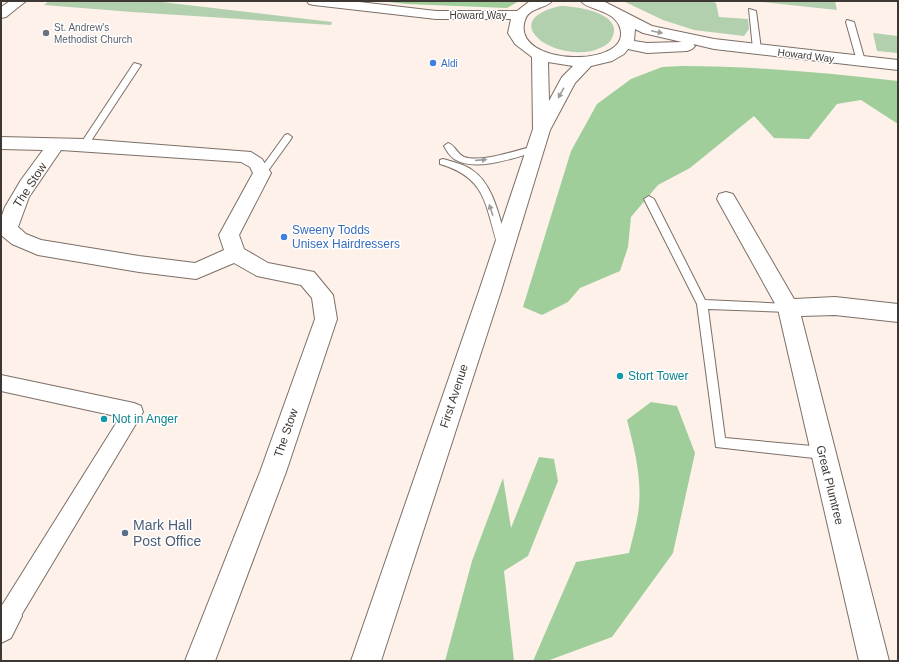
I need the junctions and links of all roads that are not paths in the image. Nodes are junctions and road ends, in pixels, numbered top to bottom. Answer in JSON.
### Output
{"nodes":[{"id":1,"x":19,"y":1,"type":"edge"},
{"id":2,"x":314,"y":1,"type":"edge"},
{"id":3,"x":545,"y":1,"type":"edge"},
{"id":4,"x":588,"y":1,"type":"edge"},
{"id":5,"x":605,"y":4,"type":"edge"},
{"id":6,"x":752,"y":11,"type":"dead end"},
{"id":7,"x":1,"y":14,"type":"edge"},
{"id":8,"x":436,"y":15,"type":"junction"},
{"id":9,"x":520,"y":15,"type":"junction"},
{"id":10,"x":621,"y":17,"type":"junction"},
{"id":11,"x":850,"y":22,"type":"dead end"},
{"id":12,"x":516,"y":31,"type":"junction"},
{"id":13,"x":626,"y":44,"type":"junction"},
{"id":14,"x":714,"y":44,"type":"junction"},
{"id":15,"x":757,"y":49,"type":"junction"},
{"id":16,"x":540,"y":55,"type":"junction"},
{"id":17,"x":861,"y":61,"type":"junction"},
{"id":18,"x":585,"y":63,"type":"junction"},
{"id":19,"x":137,"y":65,"type":"dead end"},
{"id":20,"x":898,"y":65,"type":"edge"},
{"id":21,"x":541,"y":130,"type":"junction"},
{"id":22,"x":288,"y":137,"type":"dead end"},
{"id":23,"x":1,"y":143,"type":"edge"},
{"id":24,"x":56,"y":144,"type":"junction"},
{"id":25,"x":84,"y":145,"type":"junction"},
{"id":26,"x":448,"y":146,"type":"dead end"},
{"id":27,"x":535,"y":149,"type":"junction"},
{"id":28,"x":443,"y":162,"type":"dead end"},
{"id":29,"x":262,"y":173,"type":"junction"},
{"id":30,"x":649,"y":199,"type":"dead end"},
{"id":31,"x":726,"y":199,"type":"dead end"},
{"id":32,"x":504,"y":247,"type":"junction"},
{"id":33,"x":235,"y":254,"type":"junction"},
{"id":34,"x":702,"y":304,"type":"junction"},
{"id":35,"x":788,"y":308,"type":"junction"},
{"id":36,"x":898,"y":313,"type":"edge"},
{"id":37,"x":1,"y":383,"type":"edge"},
{"id":38,"x":823,"y":453,"type":"junction"},
{"id":39,"x":5,"y":622,"type":"edge"},
{"id":40,"x":200,"y":661,"type":"edge"},
{"id":41,"x":366,"y":661,"type":"edge"},
{"id":42,"x":874,"y":661,"type":"edge"}],
"edges":[{"from":1,"to":7,"type":"street"},
{"from":2,"to":8,"type":"street","name":"Howard Way"},
{"from":3,"to":9,"type":"street"},
{"from":4,"to":5,"type":"street","name":"Howard Way"},
{"from":5,"to":10,"type":"street","name":"Howard Way"},
{"from":6,"to":15,"type":"lane"},
{"from":8,"to":9,"type":"street","name":"Howard Way"},
{"from":8,"to":12,"type":"street","name":"Howard Way"},
{"from":9,"to":12,"type":"street"},
{"from":10,"to":13,"type":"street"},
{"from":10,"to":14,"type":"street","name":"Howard Way","one_way":true},
{"from":11,"to":17,"type":"lane"},
{"from":12,"to":16,"type":"street"},
{"from":13,"to":14,"type":"street","name":"Howard Way"},
{"from":13,"to":18,"type":"street"},
{"from":14,"to":15,"type":"street","name":"Howard Way"},
{"from":15,"to":17,"type":"street","name":"Howard Way"},
{"from":16,"to":18,"type":"street"},
{"from":16,"to":21,"type":"street","name":"First Avenue"},
{"from":17,"to":20,"type":"street","name":"Howard Way"},
{"from":18,"to":21,"type":"street","name":"First Avenue","one_way":true},
{"from":19,"to":25,"type":"lane"},
{"from":21,"to":27,"type":"street","name":"First Avenue"},
{"from":22,"to":29,"type":"lane"},
{"from":23,"to":24,"type":"street","name":"The Stow"},
{"from":24,"to":25,"type":"street","name":"The Stow"},
{"from":24,"to":33,"type":"street","name":"The Stow"},
{"from":25,"to":29,"type":"street","name":"The Stow"},
{"from":26,"to":27,"type":"lane","one_way":true},
{"from":27,"to":32,"type":"street","name":"First Avenue"},
{"from":32,"to":28,"type":"lane","one_way":true},
{"from":29,"to":33,"type":"street"},
{"from":30,"to":34,"type":"lane"},
{"from":31,"to":35,"type":"street","name":"Great Plumtree"},
{"from":32,"to":41,"type":"street","name":"First Avenue"},
{"from":33,"to":40,"type":"street","name":"The Stow"},
{"from":34,"to":35,"type":"lane"},
{"from":34,"to":38,"type":"lane"},
{"from":35,"to":36,"type":"street"},
{"from":35,"to":38,"type":"street","name":"Great Plumtree"},
{"from":37,"to":39,"type":"street"},
{"from":38,"to":42,"type":"street","name":"Great Plumtree"}]}
